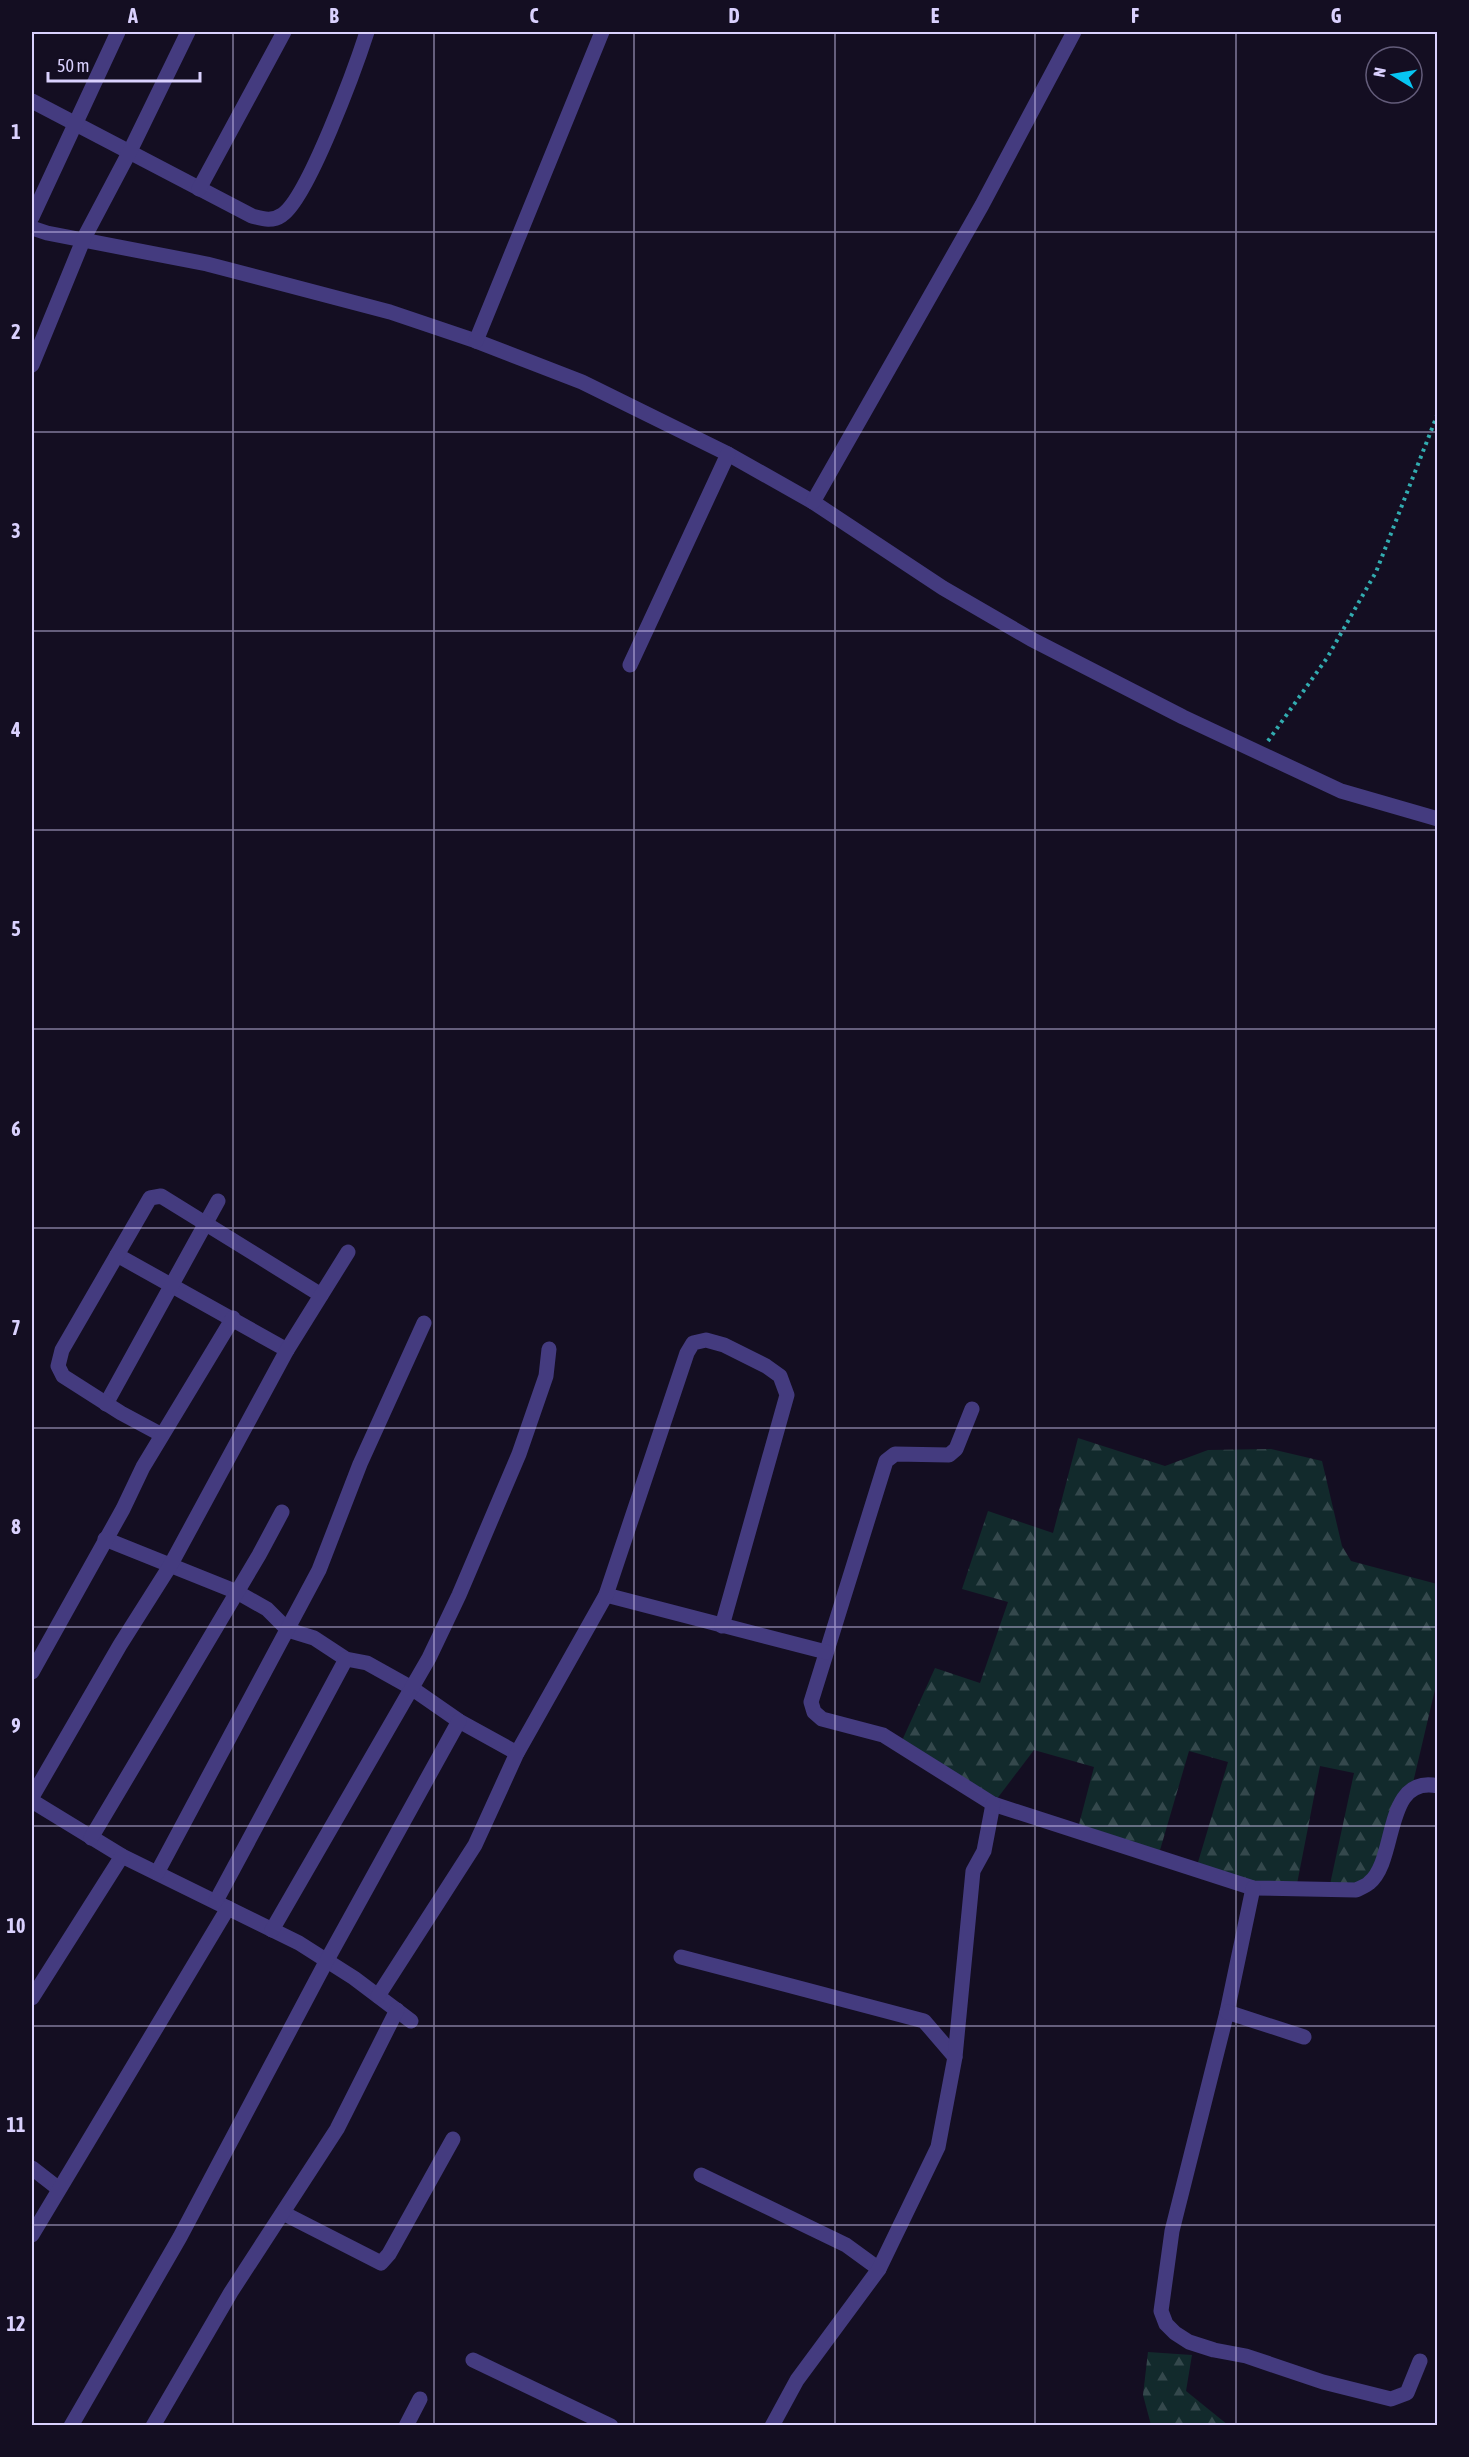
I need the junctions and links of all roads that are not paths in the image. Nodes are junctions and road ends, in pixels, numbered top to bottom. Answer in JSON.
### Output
{"nodes":[{"id":1,"x":118,"y":32,"type":"edge"},
{"id":2,"x":188,"y":32,"type":"edge"},
{"id":3,"x":284,"y":32,"type":"edge"},
{"id":4,"x":367,"y":32,"type":"edge"},
{"id":5,"x":602,"y":32,"type":"edge"},
{"id":6,"x":1074,"y":32,"type":"edge"},
{"id":7,"x":32,"y":101,"type":"edge"},
{"id":8,"x":75,"y":123,"type":"junction"},
{"id":9,"x":130,"y":151,"type":"junction"},
{"id":10,"x":199,"y":189,"type":"junction"},
{"id":11,"x":32,"y":217,"type":"edge"},
{"id":12,"x":32,"y":228,"type":"edge"},
{"id":13,"x":84,"y":238,"type":"junction"},
{"id":14,"x":476,"y":341,"type":"junction"},
{"id":15,"x":35,"y":347,"type":"edge"},
{"id":16,"x":32,"y":365,"type":"edge"},
{"id":17,"x":728,"y":454,"type":"junction"},
{"id":18,"x":813,"y":502,"type":"junction"},
{"id":19,"x":630,"y":665,"type":"dead end"},
{"id":20,"x":1437,"y":819,"type":"edge"},
{"id":21,"x":218,"y":1201,"type":"dead end"},
{"id":22,"x":205,"y":1223,"type":"junction"},
{"id":23,"x":348,"y":1252,"type":"dead end"},
{"id":24,"x":117,"y":1255,"type":"junction"},
{"id":25,"x":172,"y":1284,"type":"junction"},
{"id":26,"x":321,"y":1295,"type":"junction"},
{"id":27,"x":232,"y":1318,"type":"junction"},
{"id":28,"x":424,"y":1323,"type":"dead end"},
{"id":29,"x":549,"y":1349,"type":"dead end"},
{"id":30,"x":288,"y":1350,"type":"junction"},
{"id":31,"x":106,"y":1404,"type":"junction"},
{"id":32,"x":972,"y":1409,"type":"dead end"},
{"id":33,"x":162,"y":1435,"type":"junction"},
{"id":34,"x":282,"y":1512,"type":"dead end"},
{"id":35,"x":105,"y":1539,"type":"junction"},
{"id":36,"x":170,"y":1566,"type":"junction"},
{"id":37,"x":237,"y":1592,"type":"junction"},
{"id":38,"x":606,"y":1595,"type":"junction"},
{"id":39,"x":722,"y":1626,"type":"junction"},
{"id":40,"x":288,"y":1630,"type":"junction"},
{"id":41,"x":826,"y":1652,"type":"junction"},
{"id":42,"x":346,"y":1659,"type":"junction"},
{"id":43,"x":32,"y":1672,"type":"edge"},
{"id":44,"x":410,"y":1688,"type":"junction"},
{"id":45,"x":459,"y":1722,"type":"junction"},
{"id":46,"x":517,"y":1753,"type":"junction"},
{"id":47,"x":1437,"y":1786,"type":"edge"},
{"id":48,"x":32,"y":1799,"type":"edge"},
{"id":49,"x":993,"y":1804,"type":"junction"},
{"id":50,"x":91,"y":1838,"type":"junction"},
{"id":51,"x":122,"y":1856,"type":"junction"},
{"id":52,"x":157,"y":1873,"type":"junction"},
{"id":53,"x":1253,"y":1888,"type":"junction"},
{"id":54,"x":222,"y":1904,"type":"junction"},
{"id":55,"x":272,"y":1930,"type":"junction"},
{"id":56,"x":681,"y":1957,"type":"dead end"},
{"id":57,"x":327,"y":1960,"type":"junction"},
{"id":58,"x":378,"y":1996,"type":"junction"},
{"id":59,"x":32,"y":1998,"type":"edge"},
{"id":60,"x":397,"y":2010,"type":"junction"},
{"id":61,"x":1227,"y":2012,"type":"junction"},
{"id":62,"x":411,"y":2021,"type":"dead end"},
{"id":63,"x":1304,"y":2037,"type":"dead end"},
{"id":64,"x":954,"y":2057,"type":"junction"},
{"id":65,"x":453,"y":2139,"type":"dead end"},
{"id":66,"x":32,"y":2168,"type":"edge"},
{"id":67,"x":701,"y":2175,"type":"dead end"},
{"id":68,"x":59,"y":2189,"type":"junction"},
{"id":69,"x":283,"y":2213,"type":"junction"},
{"id":70,"x":32,"y":2235,"type":"edge"},
{"id":71,"x":879,"y":2269,"type":"junction"},
{"id":72,"x":473,"y":2360,"type":"dead end"},
{"id":73,"x":1420,"y":2361,"type":"dead end"},
{"id":74,"x":420,"y":2399,"type":"dead end"},
{"id":75,"x":71,"y":2426,"type":"edge"},
{"id":76,"x":153,"y":2426,"type":"edge"},
{"id":77,"x":406,"y":2426,"type":"edge"},
{"id":78,"x":611,"y":2426,"type":"edge"},
{"id":79,"x":772,"y":2426,"type":"edge"}],
"edges":[{"from":1,"to":8,"type":"street"},
{"from":2,"to":9,"type":"street"},
{"from":3,"to":10,"type":"street"},
{"from":4,"to":10,"type":"street"},
{"from":5,"to":14,"type":"street"},
{"from":6,"to":18,"type":"street"},
{"from":7,"to":8,"type":"street"},
{"from":8,"to":9,"type":"street"},
{"from":8,"to":11,"type":"street"},
{"from":9,"to":10,"type":"street"},
{"from":9,"to":13,"type":"street"},
{"from":12,"to":13,"type":"street"},
{"from":13,"to":14,"type":"street"},
{"from":13,"to":15,"type":"street"},
{"from":14,"to":17,"type":"street"},
{"from":15,"to":16,"type":"street"},
{"from":17,"to":18,"type":"street"},
{"from":17,"to":19,"type":"street"},
{"from":18,"to":20,"type":"street"},
{"from":21,"to":22,"type":"street"},
{"from":22,"to":24,"type":"street"},
{"from":22,"to":25,"type":"street"},
{"from":22,"to":26,"type":"street"},
{"from":23,"to":26,"type":"street"},
{"from":24,"to":25,"type":"street"},
{"from":24,"to":31,"type":"street"},
{"from":25,"to":27,"type":"street"},
{"from":25,"to":31,"type":"street"},
{"from":26,"to":30,"type":"street"},
{"from":27,"to":30,"type":"street"},
{"from":27,"to":33,"type":"street"},
{"from":28,"to":40,"type":"street"},
{"from":29,"to":44,"type":"street"},
{"from":30,"to":36,"type":"street"},
{"from":31,"to":33,"type":"street"},
{"from":32,"to":41,"type":"street"},
{"from":33,"to":35,"type":"street"},
{"from":34,"to":37,"type":"street"},
{"from":35,"to":36,"type":"street"},
{"from":35,"to":43,"type":"street"},
{"from":36,"to":37,"type":"street"},
{"from":36,"to":48,"type":"street"},
{"from":37,"to":40,"type":"street"},
{"from":37,"to":50,"type":"street"},
{"from":38,"to":39,"type":"street"},
{"from":38,"to":39,"type":"street"},
{"from":38,"to":46,"type":"street"},
{"from":39,"to":41,"type":"street"},
{"from":40,"to":42,"type":"street"},
{"from":40,"to":52,"type":"street"},
{"from":41,"to":49,"type":"street"},
{"from":42,"to":44,"type":"street"},
{"from":42,"to":54,"type":"street"},
{"from":44,"to":45,"type":"street"},
{"from":44,"to":55,"type":"street"},
{"from":45,"to":46,"type":"street"},
{"from":45,"to":57,"type":"street"},
{"from":46,"to":58,"type":"street"},
{"from":47,"to":53,"type":"street"},
{"from":48,"to":50,"type":"street"},
{"from":49,"to":53,"type":"street"},
{"from":49,"to":64,"type":"street"},
{"from":50,"to":51,"type":"street"},
{"from":51,"to":52,"type":"street"},
{"from":51,"to":59,"type":"street"},
{"from":52,"to":54,"type":"street"},
{"from":53,"to":61,"type":"street"},
{"from":54,"to":55,"type":"street"},
{"from":54,"to":68,"type":"street"},
{"from":55,"to":57,"type":"street"},
{"from":56,"to":64,"type":"street"},
{"from":57,"to":58,"type":"street"},
{"from":57,"to":75,"type":"street"},
{"from":58,"to":60,"type":"street"},
{"from":60,"to":62,"type":"street"},
{"from":60,"to":69,"type":"street"},
{"from":61,"to":63,"type":"street"},
{"from":61,"to":73,"type":"street"},
{"from":64,"to":71,"type":"street"},
{"from":65,"to":69,"type":"street"},
{"from":66,"to":68,"type":"street"},
{"from":67,"to":71,"type":"street"},
{"from":68,"to":70,"type":"street"},
{"from":69,"to":76,"type":"street"},
{"from":71,"to":79,"type":"street"},
{"from":72,"to":78,"type":"street"},
{"from":74,"to":77,"type":"street"}]}
